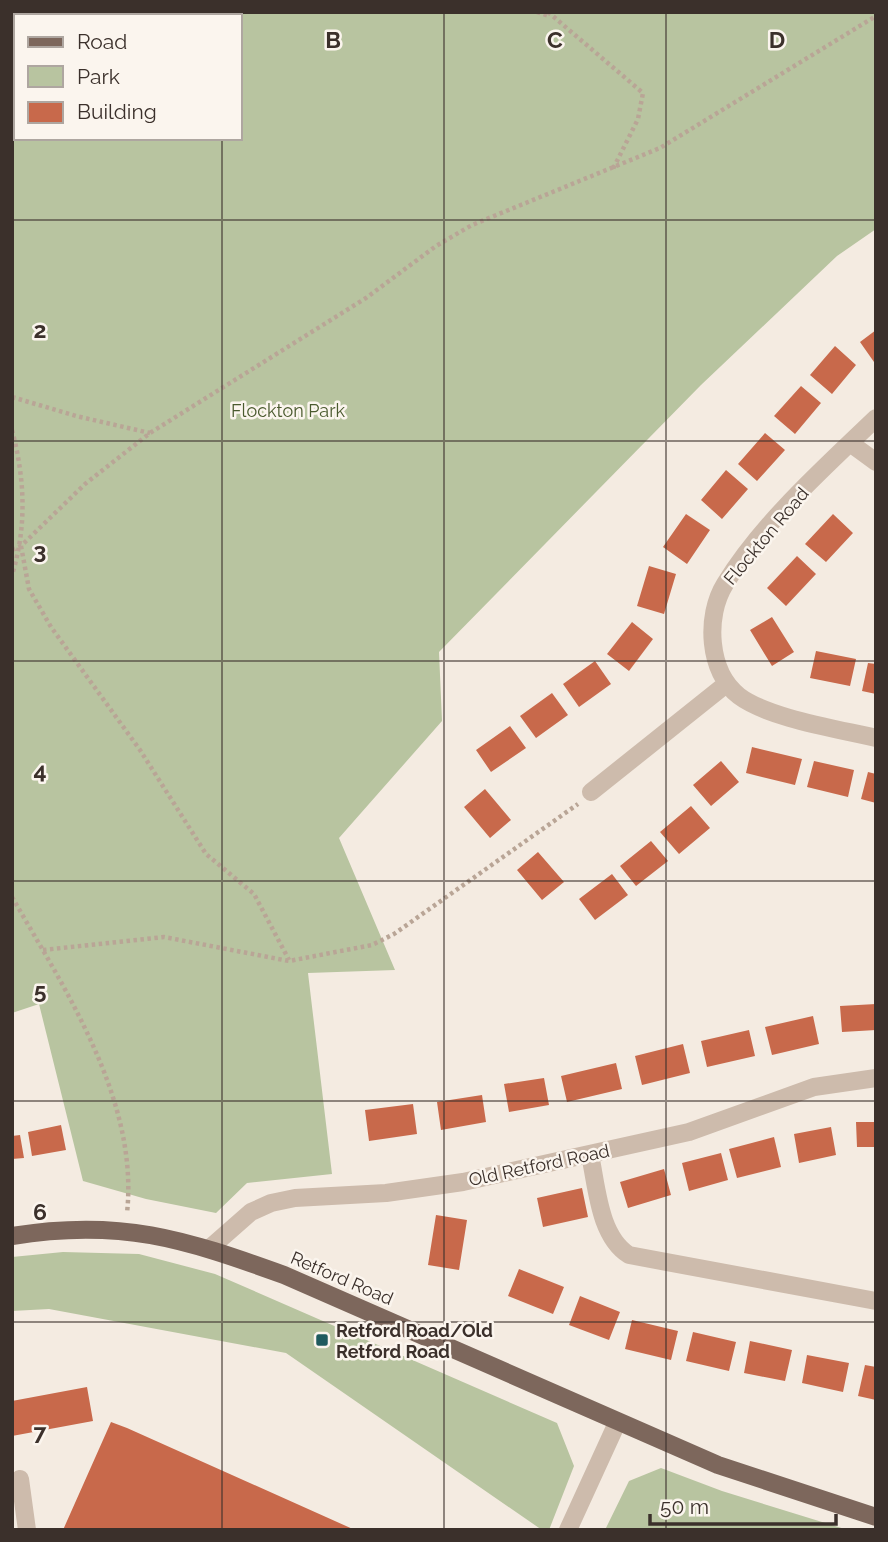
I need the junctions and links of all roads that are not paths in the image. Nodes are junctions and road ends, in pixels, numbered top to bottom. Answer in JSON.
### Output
{"nodes":[{"id":1,"x":876,"y":418,"type":"edge"},
{"id":2,"x":850,"y":443,"type":"junction"},
{"id":3,"x":876,"y":462,"type":"edge"},
{"id":4,"x":726,"y":685,"type":"junction"},
{"id":5,"x":876,"y":738,"type":"edge"},
{"id":6,"x":591,"y":792,"type":"road end"},
{"id":7,"x":876,"y":1078,"type":"edge"},
{"id":8,"x":590,"y":1155,"type":"junction"},
{"id":9,"x":12,"y":1236,"type":"edge"},
{"id":10,"x":210,"y":1248,"type":"junction"},
{"id":11,"x":876,"y":1301,"type":"edge"},
{"id":12,"x":617,"y":1423,"type":"junction"},
{"id":13,"x":20,"y":1479,"type":"dead end"},
{"id":14,"x":876,"y":1517,"type":"edge"},
{"id":15,"x":27,"y":1530,"type":"edge"},
{"id":16,"x":568,"y":1530,"type":"edge"}],
"edges":[{"from":1,"to":2,"type":"street","name":"Flockton Road"},
{"from":2,"to":3,"type":"street"},
{"from":2,"to":4,"type":"street","name":"Flockton Road"},
{"from":4,"to":5,"type":"street"},
{"from":4,"to":6,"type":"street"},
{"from":7,"to":8,"type":"street","name":"Old Retford Road"},
{"from":8,"to":10,"type":"street","name":"Old Retford Road"},
{"from":8,"to":11,"type":"street"},
{"from":9,"to":10,"type":"main road","name":"Retford Road"},
{"from":10,"to":12,"type":"main road","name":"Retford Road"},
{"from":12,"to":14,"type":"main road","name":"Retford Road"},
{"from":12,"to":16,"type":"street"},
{"from":13,"to":15,"type":"street"}]}
